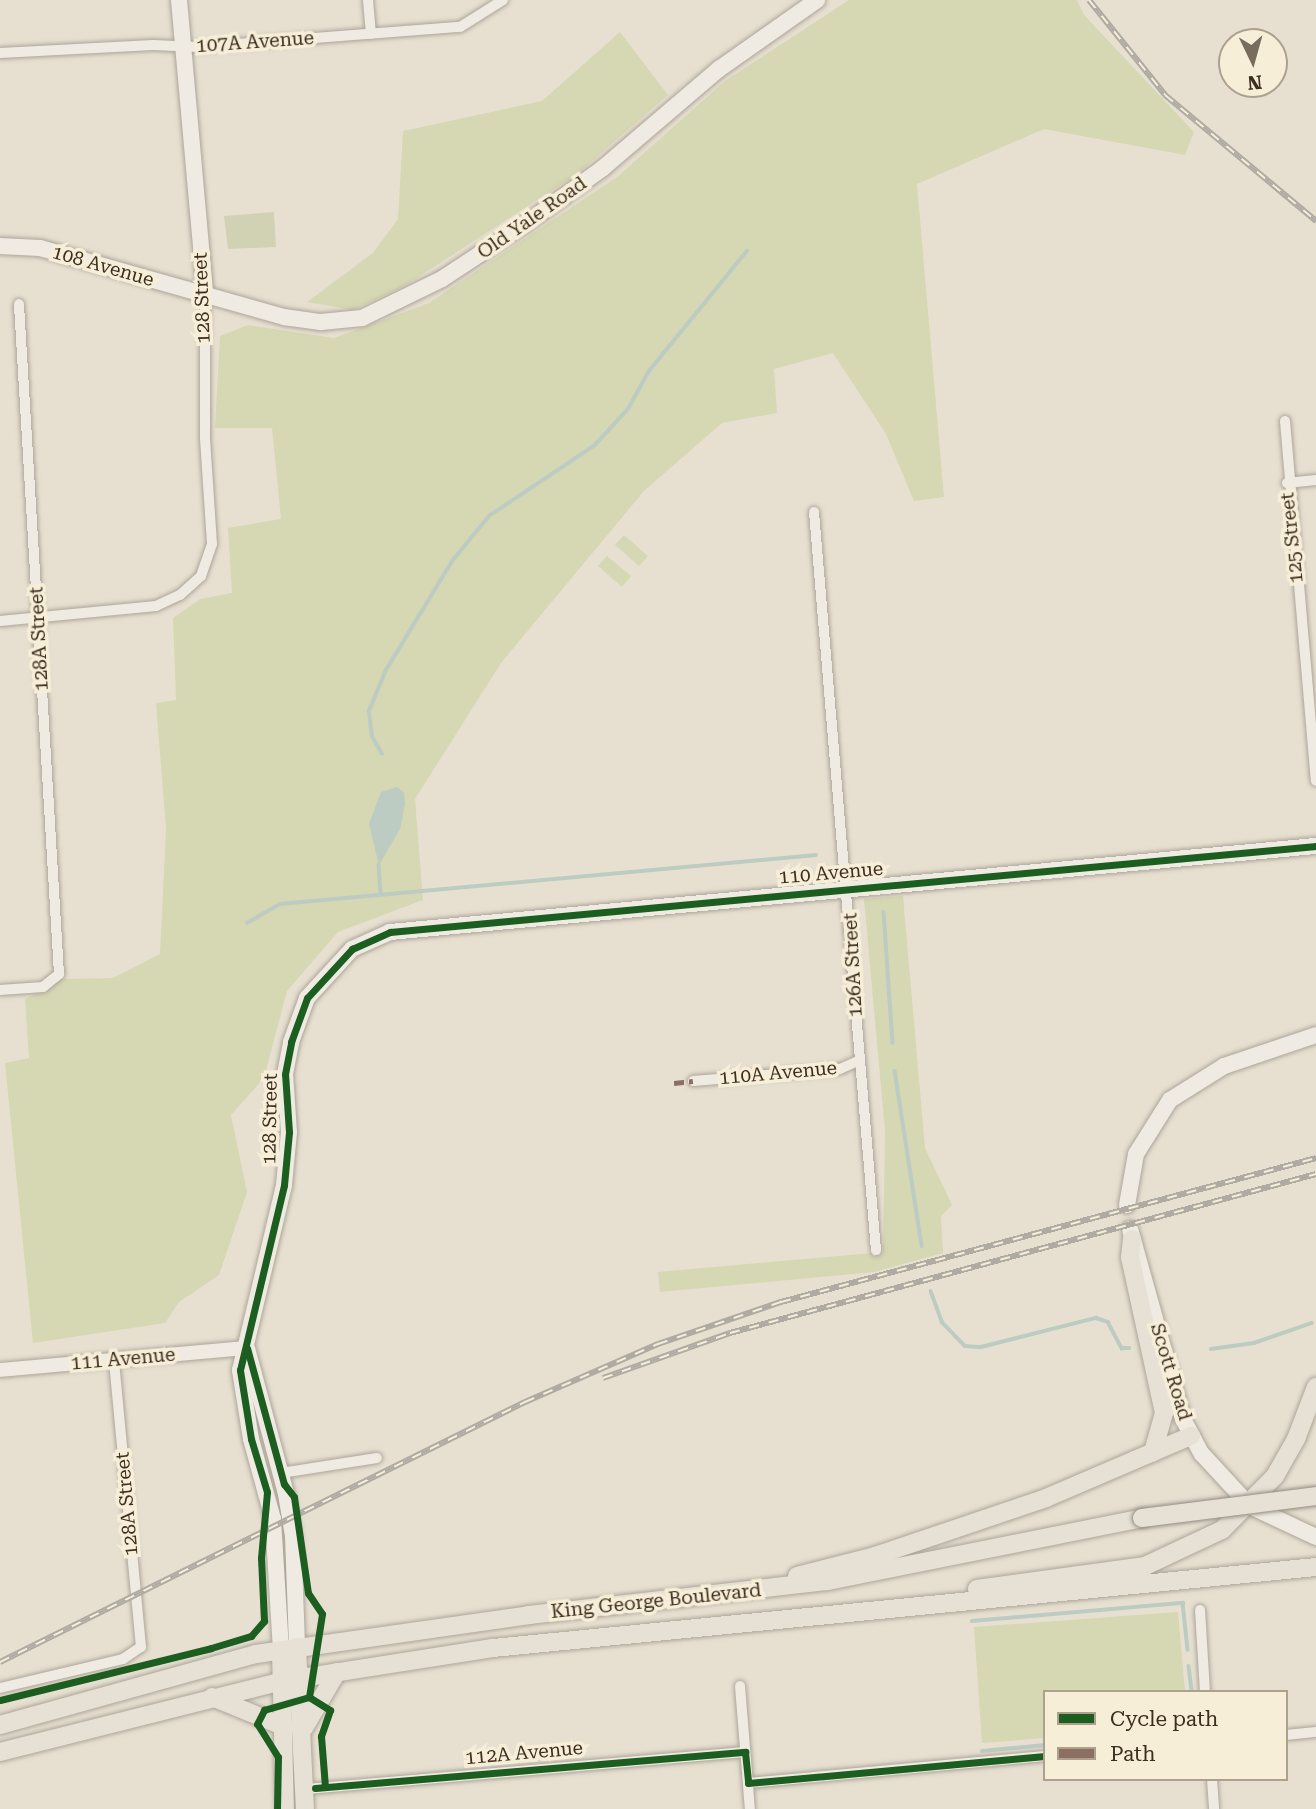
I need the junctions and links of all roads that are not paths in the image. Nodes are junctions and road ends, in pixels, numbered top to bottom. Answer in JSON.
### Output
{"nodes":[{"id":1,"x":179,"y":0,"type":"edge"},
{"id":2,"x":368,"y":0,"type":"edge"},
{"id":3,"x":503,"y":0,"type":"edge"},
{"id":4,"x":817,"y":0,"type":"edge"},
{"id":5,"x":370,"y":34,"type":"junction"},
{"id":6,"x":182,"y":46,"type":"junction"},
{"id":7,"x":0,"y":53,"type":"edge"},
{"id":8,"x":0,"y":246,"type":"edge"},
{"id":9,"x":205,"y":294,"type":"junction"},
{"id":10,"x":19,"y":304,"type":"dead end"},
{"id":11,"x":1285,"y":421,"type":"dead end"},
{"id":12,"x":1316,"y":480,"type":"edge"},
{"id":13,"x":1287,"y":483,"type":"junction"},
{"id":14,"x":814,"y":512,"type":"dead end"},
{"id":15,"x":37,"y":618,"type":"junction"},
{"id":16,"x":0,"y":621,"type":"edge"},
{"id":17,"x":1316,"y":781,"type":"edge"},
{"id":18,"x":1316,"y":846,"type":"edge"},
{"id":19,"x":849,"y":887,"type":"junction"},
{"id":20,"x":352,"y":949,"type":"joint"},
{"id":21,"x":0,"y":990,"type":"edge"},
{"id":22,"x":1316,"y":1035,"type":"edge"},
{"id":23,"x":860,"y":1060,"type":"junction"},
{"id":24,"x":694,"y":1081,"type":"dead end"},
{"id":25,"x":1127,"y":1205,"type":"dead end"},
{"id":26,"x":1131,"y":1234,"type":"joint"},
{"id":27,"x":876,"y":1250,"type":"dead end"},
{"id":28,"x":247,"y":1348,"type":"junction"},
{"id":29,"x":114,"y":1361,"type":"junction"},
{"id":30,"x":0,"y":1370,"type":"edge"},
{"id":31,"x":1316,"y":1387,"type":"edge"},
{"id":32,"x":1191,"y":1436,"type":"junction"},
{"id":33,"x":1153,"y":1452,"type":"junction"},
{"id":34,"x":377,"y":1458,"type":"dead end"},
{"id":35,"x":281,"y":1473,"type":"junction"},
{"id":36,"x":1316,"y":1496,"type":"edge"},
{"id":37,"x":1250,"y":1506,"type":"junction"},
{"id":38,"x":1316,"y":1537,"type":"edge"},
{"id":39,"x":1316,"y":1567,"type":"edge"},
{"id":40,"x":755,"y":1592,"type":"junction"},
{"id":41,"x":1200,"y":1610,"type":"dead end"},
{"id":42,"x":784,"y":1618,"type":"junction"},
{"id":43,"x":289,"y":1649,"type":"junction"},
{"id":44,"x":337,"y":1672,"type":"junction"},
{"id":45,"x":289,"y":1680,"type":"junction"},
{"id":46,"x":740,"y":1686,"type":"dead end"},
{"id":47,"x":0,"y":1688,"type":"edge"},
{"id":48,"x":1205,"y":1690,"type":"edge"},
{"id":49,"x":212,"y":1697,"type":"junction"},
{"id":50,"x":0,"y":1725,"type":"edge"},
{"id":51,"x":285,"y":1727,"type":"junction"},
{"id":52,"x":304,"y":1728,"type":"junction"},
{"id":53,"x":1316,"y":1732,"type":"edge"},
{"id":54,"x":1288,"y":1735,"type":"edge"},
{"id":55,"x":0,"y":1752,"type":"edge"},
{"id":56,"x":745,"y":1752,"type":"junction"},
{"id":57,"x":1043,"y":1756,"type":"edge"},
{"id":58,"x":1212,"y":1781,"type":"edge"},
{"id":59,"x":748,"y":1783,"type":"junction"},
{"id":60,"x":306,"y":1789,"type":"junction"},
{"id":61,"x":285,"y":1809,"type":"edge"},
{"id":62,"x":305,"y":1809,"type":"edge"},
{"id":63,"x":750,"y":1809,"type":"edge"},
{"id":64,"x":1214,"y":1809,"type":"edge"}],
"edges":[{"from":1,"to":6,"type":"main road","name":"128 Street"},
{"from":2,"to":5,"type":"street"},
{"from":3,"to":5,"type":"street","name":"107A Avenue"},
{"from":4,"to":9,"type":"main road","name":"Old Yale Road"},
{"from":5,"to":6,"type":"street","name":"107A Avenue"},
{"from":6,"to":7,"type":"street","name":"107A Avenue"},
{"from":6,"to":9,"type":"main road","name":"128 Street"},
{"from":8,"to":9,"type":"main road","name":"108 Avenue"},
{"from":9,"to":15,"type":"street","name":"128 Street"},
{"from":10,"to":15,"type":"street","name":"128A Street"},
{"from":11,"to":13,"type":"street","name":"125 Street"},
{"from":12,"to":13,"type":"street"},
{"from":13,"to":17,"type":"street","name":"125 Street"},
{"from":14,"to":19,"type":"street","name":"126A Street"},
{"from":15,"to":16,"type":"street"},
{"from":15,"to":21,"type":"street","name":"128A Street"},
{"from":18,"to":19,"type":"main road","name":"110 Avenue"},
{"from":19,"to":20,"type":"main road","name":"110 Avenue"},
{"from":19,"to":23,"type":"street","name":"126A Street"},
{"from":20,"to":28,"type":"main road","name":"128 Street"},
{"from":22,"to":25,"type":"main road"},
{"from":23,"to":24,"type":"street","name":"110A Avenue"},
{"from":23,"to":27,"type":"street","name":"126A Street"},
{"from":26,"to":32,"type":"main road","name":"Scott Road"},
{"from":26,"to":33,"type":"main road"},
{"from":28,"to":29,"type":"street","name":"111 Avenue"},
{"from":28,"to":35,"type":"main road","name":"128 Street"},
{"from":28,"to":43,"type":"main road","name":"128 Street"},
{"from":29,"to":30,"type":"street","name":"111 Avenue"},
{"from":29,"to":47,"type":"street","name":"128A Street"},
{"from":31,"to":37,"type":"main road"},
{"from":32,"to":33,"type":"main road"},
{"from":32,"to":37,"type":"main road","name":"Scott Road"},
{"from":33,"to":40,"type":"main road"},
{"from":34,"to":35,"type":"street"},
{"from":35,"to":43,"type":"main road","name":"128 Street"},
{"from":36,"to":40,"type":"main road","name":"King George Boulevard","bridge":true},
{"from":37,"to":38,"type":"main road","name":"Scott Road"},
{"from":37,"to":42,"type":"main road"},
{"from":39,"to":42,"type":"main road","name":"King George Boulevard"},
{"from":40,"to":43,"type":"main road","name":"King George Boulevard"},
{"from":41,"to":48,"type":"street"},
{"from":42,"to":44,"type":"main road","name":"King George Boulevard"},
{"from":43,"to":45,"type":"main road","name":"128 Street"},
{"from":43,"to":50,"type":"main road","name":"King George Boulevard"},
{"from":44,"to":45,"type":"main road","name":"King George Boulevard"},
{"from":44,"to":52,"type":"main road"},
{"from":45,"to":49,"type":"main road","name":"King George Boulevard"},
{"from":45,"to":51,"type":"main road"},
{"from":45,"to":52,"type":"main road"},
{"from":46,"to":56,"type":"street"},
{"from":49,"to":51,"type":"main road"},
{"from":49,"to":55,"type":"main road","name":"King George Boulevard"},
{"from":51,"to":61,"type":"main road"},
{"from":52,"to":60,"type":"main road"},
{"from":53,"to":54,"type":"street"},
{"from":56,"to":59,"type":"street"},
{"from":56,"to":60,"type":"street","name":"112A Avenue"},
{"from":57,"to":59,"type":"street"},
{"from":58,"to":64,"type":"street"},
{"from":59,"to":63,"type":"street"},
{"from":60,"to":62,"type":"main road"}]}
